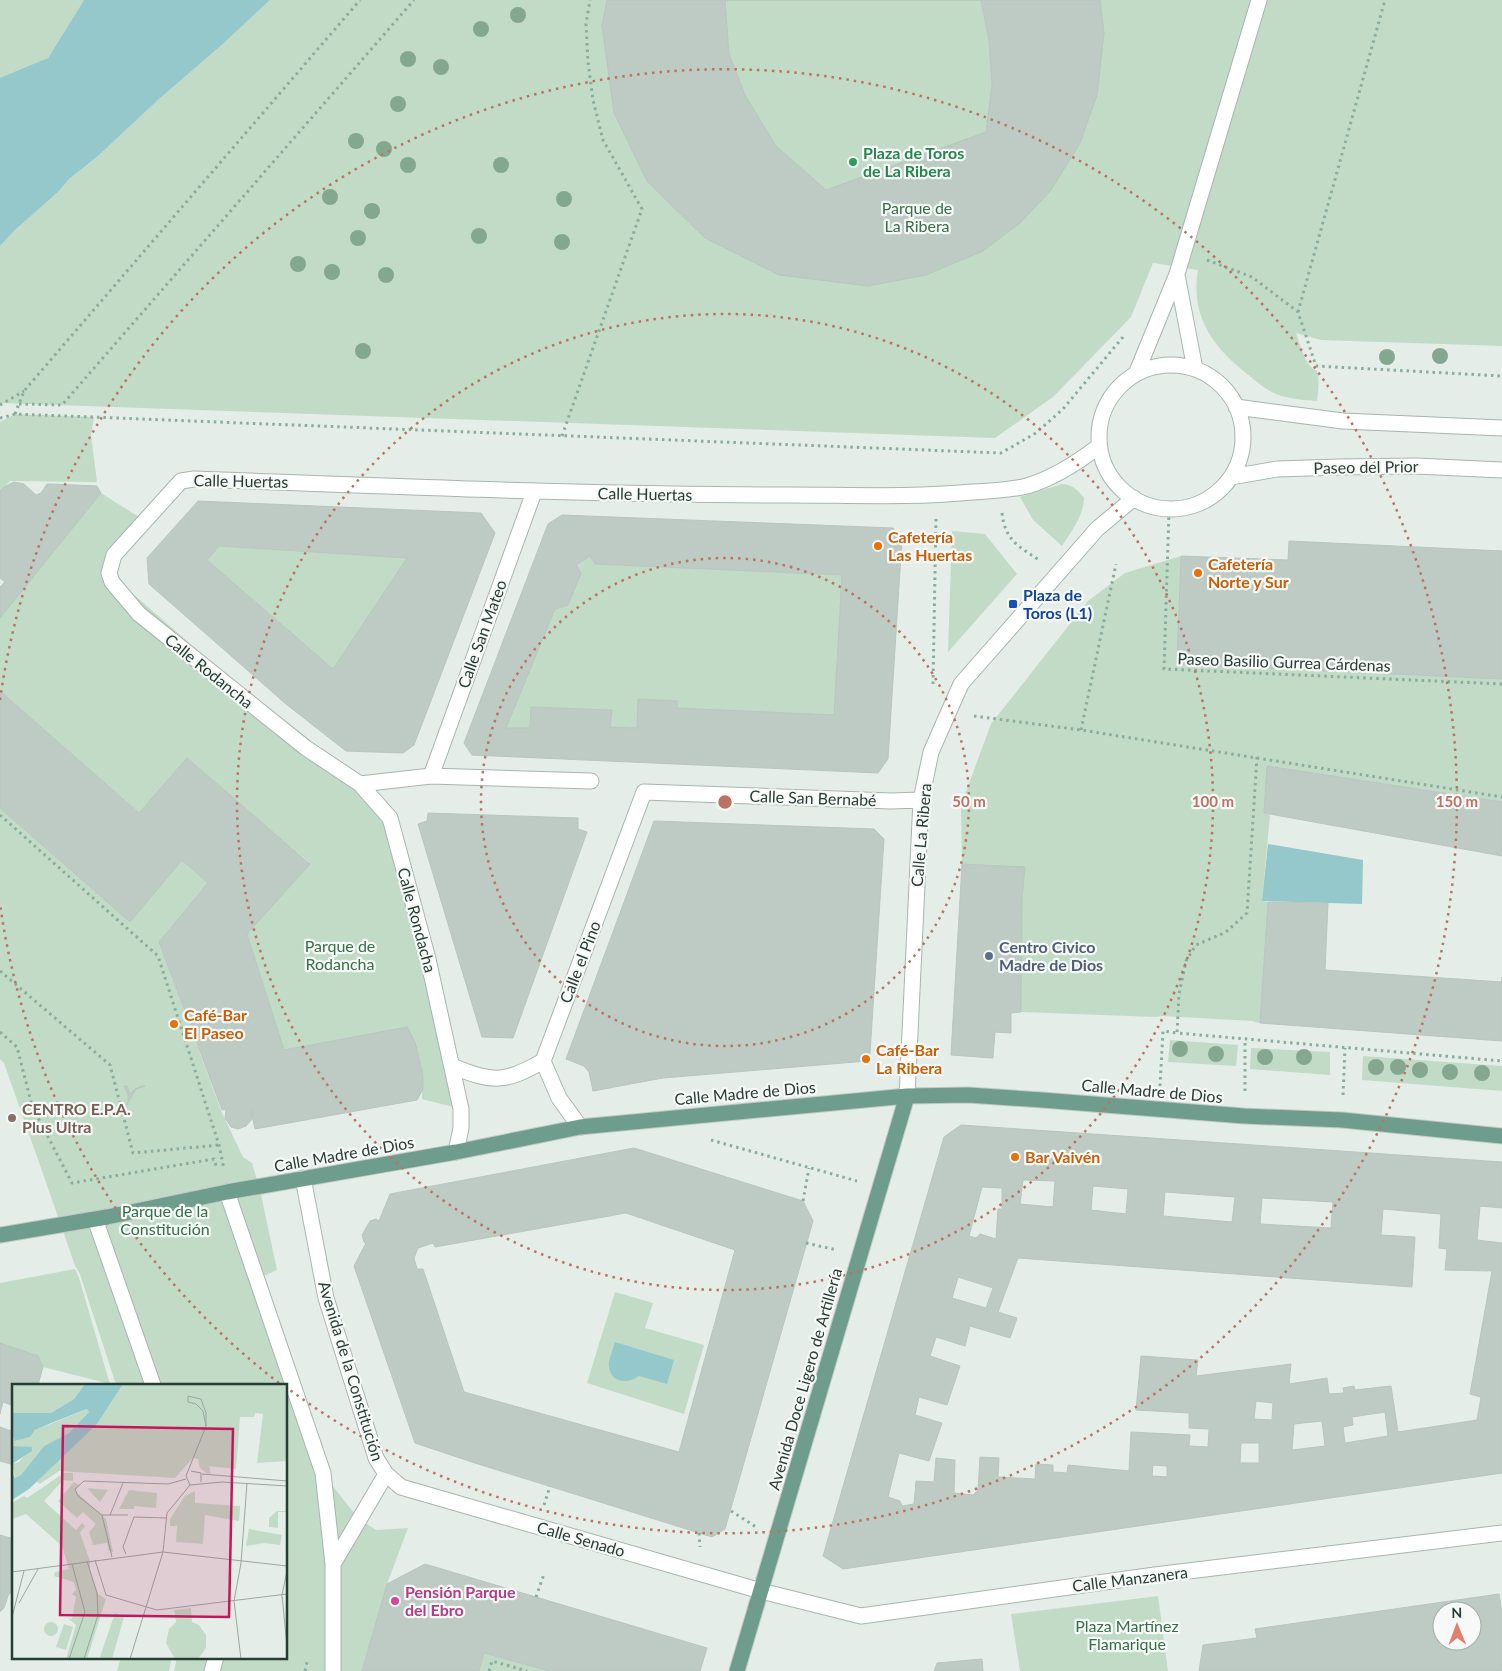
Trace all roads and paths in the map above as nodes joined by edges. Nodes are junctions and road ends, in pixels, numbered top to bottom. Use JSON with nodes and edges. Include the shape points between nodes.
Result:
{"nodes":[{"id":1,"x":360,"y":0,"type":"edge"},
{"id":2,"x":414,"y":0,"type":"edge"},
{"id":3,"x":590,"y":0,"type":"edge"},
{"id":4,"x":1259,"y":0,"type":"edge"},
{"id":5,"x":1385,"y":0,"type":"edge"},
{"id":6,"x":1179,"y":268,"type":"junction"},
{"id":7,"x":1298,"y":312,"type":"junction"},
{"id":8,"x":1127,"y":333,"type":"dead end"},
{"id":9,"x":1195,"y":369,"type":"junction"},
{"id":10,"x":1136,"y":374,"type":"junction"},
{"id":11,"x":1502,"y":376,"type":"edge"},
{"id":12,"x":24,"y":391,"type":"junction"},
{"id":13,"x":0,"y":404,"type":"edge"},
{"id":14,"x":19,"y":404,"type":"dead end"},
{"id":15,"x":1236,"y":407,"type":"junction"},
{"id":16,"x":15,"y":414,"type":"junction"},
{"id":17,"x":0,"y":418,"type":"edge"},
{"id":18,"x":1502,"y":428,"type":"edge"},
{"id":19,"x":562,"y":436,"type":"junction"},
{"id":20,"x":1099,"y":446,"type":"junction"},
{"id":21,"x":1502,"y":470,"type":"edge"},
{"id":22,"x":1231,"y":477,"type":"junction"},
{"id":23,"x":180,"y":482,"type":"joint"},
{"id":24,"x":1000,"y":490,"type":"junction"},
{"id":25,"x":534,"y":492,"type":"junction"},
{"id":26,"x":937,"y":495,"type":"junction"},
{"id":27,"x":1134,"y":498,"type":"junction"},
{"id":28,"x":1169,"y":511,"type":"junction"},
{"id":29,"x":1116,"y":564,"type":"dead end"},
{"id":30,"x":1058,"y":572,"type":"junction"},
{"id":31,"x":1502,"y":684,"type":"edge"},
{"id":32,"x":932,"y":693,"type":"dead end"},
{"id":33,"x":948,"y":713,"type":"junction"},
{"id":34,"x":1081,"y":730,"type":"junction"},
{"id":35,"x":1257,"y":757,"type":"junction"},
{"id":36,"x":430,"y":776,"type":"junction"},
{"id":37,"x":591,"y":781,"type":"dead end"},
{"id":38,"x":360,"y":784,"type":"junction"},
{"id":39,"x":644,"y":792,"type":"joint"},
{"id":40,"x":1502,"y":797,"type":"edge"},
{"id":41,"x":921,"y":800,"type":"junction"},
{"id":42,"x":0,"y":815,"type":"edge"},
{"id":43,"x":0,"y":971,"type":"edge"},
{"id":44,"x":0,"y":1032,"type":"edge"},
{"id":45,"x":1177,"y":1033,"type":"junction"},
{"id":46,"x":1246,"y":1039,"type":"junction"},
{"id":47,"x":1345,"y":1048,"type":"junction"},
{"id":48,"x":543,"y":1061,"type":"junction"},
{"id":49,"x":1502,"y":1062,"type":"edge"},
{"id":50,"x":452,"y":1066,"type":"junction"},
{"id":51,"x":906,"y":1096,"type":"junction"},
{"id":52,"x":1159,"y":1110,"type":"junction"},
{"id":53,"x":1244,"y":1116,"type":"junction"},
{"id":54,"x":1342,"y":1120,"type":"junction"},
{"id":55,"x":580,"y":1127,"type":"junction"},
{"id":56,"x":1502,"y":1136,"type":"edge"},
{"id":57,"x":708,"y":1140,"type":"dead end"},
{"id":58,"x":219,"y":1145,"type":"junction"},
{"id":59,"x":456,"y":1152,"type":"junction"},
{"id":60,"x":810,"y":1168,"type":"junction"},
{"id":61,"x":304,"y":1178,"type":"junction"},
{"id":62,"x":880,"y":1187,"type":"junction"},
{"id":63,"x":225,"y":1193,"type":"junction"},
{"id":64,"x":803,"y":1201,"type":"dead end"},
{"id":65,"x":96,"y":1219,"type":"junction"},
{"id":66,"x":0,"y":1235,"type":"edge"},
{"id":67,"x":806,"y":1243,"type":"dead end"},
{"id":68,"x":860,"y":1255,"type":"junction"},
{"id":69,"x":153,"y":1384,"type":"edge"},
{"id":70,"x":386,"y":1474,"type":"junction"},
{"id":71,"x":401,"y":1487,"type":"joint"},
{"id":72,"x":1502,"y":1533,"type":"edge"},
{"id":73,"x":333,"y":1564,"type":"junction"},
{"id":74,"x":544,"y":1574,"type":"dead end"},
{"id":75,"x":761,"y":1591,"type":"junction"},
{"id":76,"x":536,"y":1597,"type":"dead end"},
{"id":77,"x":216,"y":1658,"type":"edge"},
{"id":78,"x":515,"y":1662,"type":"dead end"},
{"id":79,"x":513,"y":1667,"type":"junction"},
{"id":80,"x":212,"y":1671,"type":"edge"},
{"id":81,"x":333,"y":1671,"type":"edge"},
{"id":82,"x":489,"y":1671,"type":"edge"},
{"id":83,"x":527,"y":1671,"type":"edge"},
{"id":84,"x":737,"y":1671,"type":"edge"}],
"edges":[{"from":1,"to":12,"type":"path"},
{"from":2,"to":14,"type":"path","via":[[62,406]]},
{"from":3,"to":19,"type":"path","via":[[586,24],[593,100],[603,140],[642,209]]},
{"from":4,"to":6,"type":"street"},
{"from":5,"to":7,"type":"path"},
{"from":6,"to":7,"type":"path","via":[[1200,257],[1252,277]]},
{"from":6,"to":9,"type":"street"},
{"from":6,"to":10,"type":"street"},
{"from":7,"to":11,"type":"path","via":[[1316,366]]},
{"from":8,"to":19,"type":"path","via":[[1063,409],[1036,434],[1001,452]]},
{"from":9,"to":10,"type":"street","via":[[1175,365],[1155,367]]},
{"from":9,"to":15,"type":"street","via":[[1212,378]]},
{"from":10,"to":20,"type":"street","via":[[1119,387],[1106,405],[1100,425]]},
{"from":12,"to":13,"type":"path"},
{"from":12,"to":16,"type":"path"},
{"from":15,"to":18,"type":"street","via":[[1344,421]]},
{"from":15,"to":22,"type":"street","via":[[1243,430],[1242,446]]},
{"from":16,"to":17,"type":"path"},
{"from":16,"to":19,"type":"path"},
{"from":20,"to":24,"type":"street","name":"Calle Huertas","via":[[1053,476],[1027,486]]},
{"from":20,"to":27,"type":"street","via":[[1104,465],[1115,482]]},
{"from":21,"to":22,"type":"street","name":"Paseo del Prior","via":[[1416,466],[1277,469]]},
{"from":22,"to":28,"type":"street","via":[[1216,494],[1196,505]]},
{"from":23,"to":25,"type":"street","name":"Calle Huertas","via":[[194,478]]},
{"from":23,"to":38,"type":"street","name":"Calle Rodancha","via":[[114,555],[109,573],[112,582],[139,614],[306,748]]},
{"from":24,"to":26,"type":"street","name":"Calle Huertas"},
{"from":24,"to":30,"type":"path","via":[[1003,528],[1017,546]]},
{"from":25,"to":26,"type":"street","name":"Calle Huertas"},
{"from":25,"to":36,"type":"street","name":"Calle San Mateo"},
{"from":26,"to":32,"type":"path"},
{"from":27,"to":28,"type":"street"},
{"from":27,"to":30,"type":"street","name":"Calle La Ribera","via":[[1097,530]]},
{"from":28,"to":31,"type":"path","name":"Paseo Basilio Gurrea Cárdenas","via":[[1164,669]]},
{"from":29,"to":34,"type":"path"},
{"from":30,"to":33,"type":"street","name":"Calle La Ribera","via":[[961,684]]},
{"from":33,"to":34,"type":"path"},
{"from":33,"to":41,"type":"street","name":"Calle La Ribera","via":[[931,752]]},
{"from":34,"to":35,"type":"path"},
{"from":35,"to":40,"type":"path"},
{"from":35,"to":45,"type":"path","via":[[1247,913],[1226,932],[1196,945],[1186,960],[1179,994]]},
{"from":36,"to":37,"type":"street"},
{"from":36,"to":38,"type":"street"},
{"from":38,"to":50,"type":"street","name":"Calle Rondacha","via":[[390,818],[428,959]]},
{"from":39,"to":41,"type":"street","name":"Calle San Bernabé"},
{"from":39,"to":48,"type":"street","name":"Calle el Pino"},
{"from":41,"to":51,"type":"street","name":"Calle La Ribera"},
{"from":42,"to":58,"type":"path","via":[[158,956]]},
{"from":43,"to":58,"type":"path","via":[[110,1065],[133,1154]]},
{"from":44,"to":63,"type":"path","via":[[17,1046],[32,1106],[72,1183],[214,1159]]},
{"from":45,"to":46,"type":"path"},
{"from":45,"to":52,"type":"path","via":[[1163,1031]]},
{"from":46,"to":47,"type":"path"},
{"from":46,"to":53,"type":"path"},
{"from":47,"to":49,"type":"path"},
{"from":47,"to":54,"type":"path"},
{"from":48,"to":50,"type":"street","via":[[505,1079],[477,1076]]},
{"from":48,"to":55,"type":"street","via":[[559,1098]]},
{"from":50,"to":59,"type":"street","name":"Calle Rondacha","via":[[461,1109]]},
{"from":51,"to":52,"type":"main road","name":"Calle Madre de Dios","via":[[968,1095]]},
{"from":51,"to":55,"type":"main road","name":"Calle Madre de Dios"},
{"from":51,"to":62,"type":"main road","name":"Avenida Doce Ligero de Artillería"},
{"from":52,"to":53,"type":"main road","name":"Calle Madre de Dios"},
{"from":53,"to":54,"type":"main road","name":"Calle Madre de Dios"},
{"from":54,"to":56,"type":"main road","name":"Calle Madre de Dios"},
{"from":55,"to":59,"type":"main road","name":"Calle Madre de Dios"},
{"from":57,"to":60,"type":"path"},
{"from":58,"to":63,"type":"path"},
{"from":59,"to":61,"type":"main road","name":"Calle Madre de Dios"},
{"from":60,"to":62,"type":"path"},
{"from":60,"to":64,"type":"path"},
{"from":61,"to":63,"type":"main road","name":"Calle Madre de Dios"},
{"from":61,"to":70,"type":"street","name":"Avenida de la Constitución","via":[[326,1298],[376,1458]]},
{"from":62,"to":68,"type":"main road","name":"Avenida Doce Ligero de Artillería"},
{"from":63,"to":65,"type":"main road","name":"Calle Madre de Dios"},
{"from":63,"to":73,"type":"street","via":[[323,1473]]},
{"from":65,"to":66,"type":"main road","name":"Calle Madre de Dios"},
{"from":65,"to":69,"type":"street"},
{"from":67,"to":68,"type":"path"},
{"from":68,"to":75,"type":"main road","name":"Avenida Doce Ligero de Artillería"},
{"from":70,"to":71,"type":"street","name":"Avenida de la Constitución"},
{"from":70,"to":73,"type":"street","name":"Avenida de la Constitución"},
{"from":71,"to":75,"type":"street","name":"Calle Senado"},
{"from":72,"to":75,"type":"street","name":"Calle Manzanera","via":[[861,1616]]},
{"from":73,"to":81,"type":"street"},
{"from":74,"to":76,"type":"path"},
{"from":75,"to":84,"type":"main road","name":"Avenida Doce Ligero de Artillería"},
{"from":77,"to":80,"type":"street"},
{"from":78,"to":79,"type":"path"},
{"from":79,"to":82,"type":"path","via":[[492,1661]]},
{"from":79,"to":83,"type":"path"}]}
